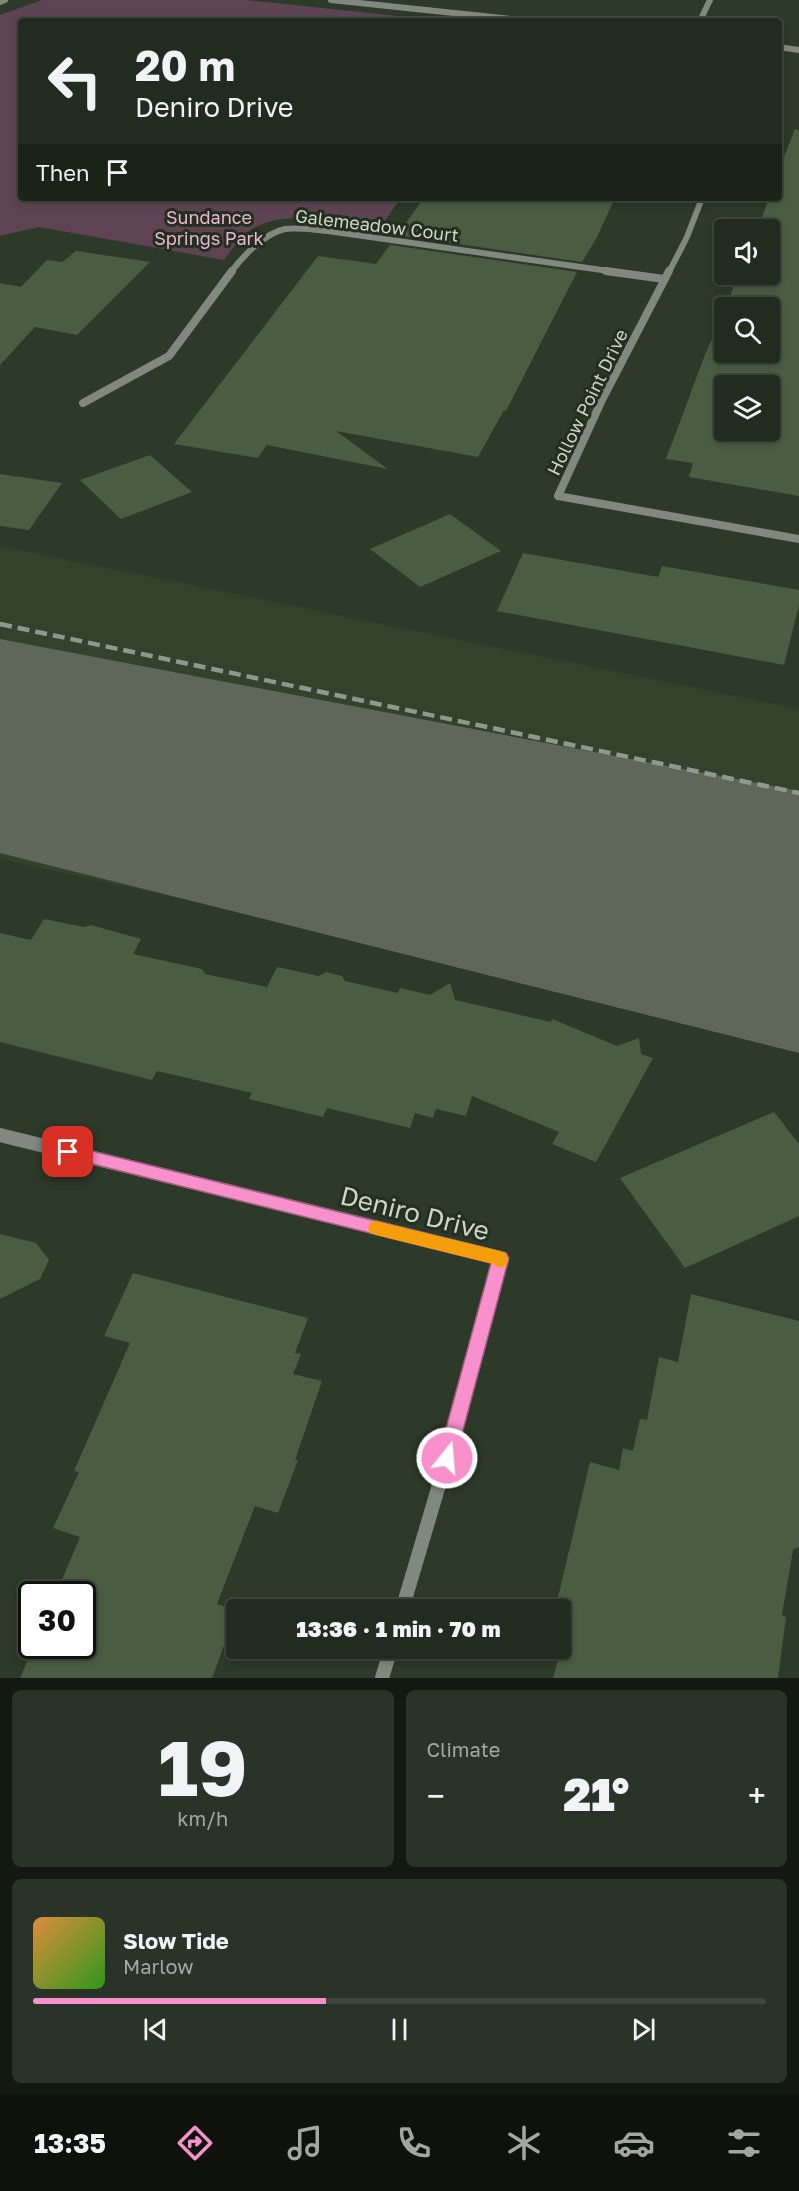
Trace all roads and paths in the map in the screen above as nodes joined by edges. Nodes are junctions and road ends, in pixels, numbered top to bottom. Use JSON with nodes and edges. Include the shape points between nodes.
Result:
{"nodes":[{"id":1,"x":5,"y":0,"type":"edge"},
{"id":2,"x":331,"y":0,"type":"edge"},
{"id":3,"x":710,"y":0,"type":"edge"},
{"id":4,"x":0,"y":2,"type":"edge"},
{"id":5,"x":369,"y":2,"type":"edge"},
{"id":6,"x":505,"y":18,"type":"edge"},
{"id":7,"x":701,"y":18,"type":"edge"},
{"id":8,"x":782,"y":48,"type":"edge"},
{"id":9,"x":799,"y":50,"type":"edge"},
{"id":10,"x":701,"y":201,"type":"edge"},
{"id":11,"x":664,"y":279,"type":"junction"},
{"id":12,"x":83,"y":403,"type":"dead end"},
{"id":13,"x":799,"y":539,"type":"edge"},
{"id":14,"x":0,"y":1135,"type":"edge"},
{"id":15,"x":405,"y":1599,"type":"edge"},
{"id":16,"x":387,"y":1659,"type":"edge"},
{"id":17,"x":382,"y":1678,"type":"edge"}],
"edges":[{"from":1,"to":4,"type":"street"},
{"from":2,"to":5,"type":"street"},
{"from":3,"to":7,"type":"street"},
{"from":5,"to":6,"type":"street"},
{"from":8,"to":9,"type":"street"},
{"from":10,"to":11,"type":"street","name":"Hollow Point Drive"},
{"from":11,"to":12,"type":"street","name":"Galemeadow Court","via":[[328,231],[286,229],[271,234],[239,261],[170,356]]},
{"from":11,"to":13,"type":"street","name":"Hollow Point Drive","via":[[558,496]]},
{"from":14,"to":15,"type":"street","name":"Deniro Drive","via":[[500,1258],[460,1414]]},
{"from":16,"to":17,"type":"street"}]}
